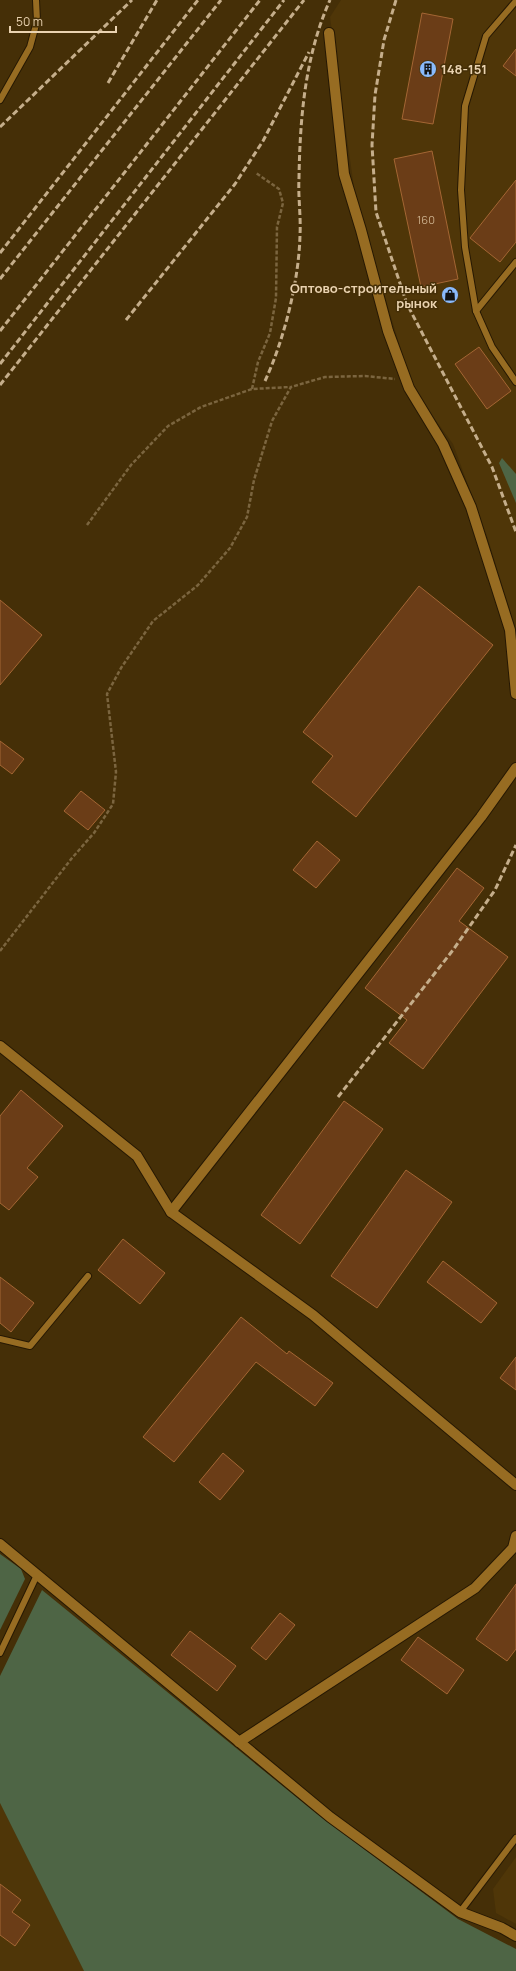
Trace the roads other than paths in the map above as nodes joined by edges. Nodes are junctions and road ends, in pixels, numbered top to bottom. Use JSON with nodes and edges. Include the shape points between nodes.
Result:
{"nodes":[{"id":1,"x":36,"y":0,"type":"edge"},
{"id":2,"x":516,"y":1,"type":"edge"},
{"id":3,"x":329,"y":33,"type":"dead end"},
{"id":4,"x":0,"y":100,"type":"edge"},
{"id":5,"x":516,"y":262,"type":"edge"},
{"id":6,"x":476,"y":311,"type":"junction"},
{"id":7,"x":516,"y":382,"type":"edge"},
{"id":8,"x":516,"y":694,"type":"edge"},
{"id":9,"x":516,"y":768,"type":"edge"},
{"id":10,"x":0,"y":1046,"type":"edge"},
{"id":11,"x":171,"y":1212,"type":"junction"},
{"id":12,"x":88,"y":1276,"type":"dead end"},
{"id":13,"x":0,"y":1339,"type":"edge"},
{"id":14,"x":516,"y":1485,"type":"edge"},
{"id":15,"x":516,"y":1536,"type":"edge"},
{"id":16,"x":0,"y":1544,"type":"edge"},
{"id":17,"x":37,"y":1575,"type":"junction"},
{"id":18,"x":0,"y":1653,"type":"edge"},
{"id":19,"x":239,"y":1742,"type":"junction"},
{"id":20,"x":516,"y":1838,"type":"edge"},
{"id":21,"x":460,"y":1912,"type":"junction"},
{"id":22,"x":516,"y":1936,"type":"edge"}],
"edges":[{"from":1,"to":4,"type":"lane","via":[[37,21],[30,47]]},
{"from":2,"to":6,"type":"lane","via":[[486,36],[465,106],[461,190],[464,247]]},
{"from":3,"to":8,"type":"street","via":[[344,174],[388,331],[409,388],[443,444],[471,507],[510,630]]},
{"from":5,"to":6,"type":"lane"},
{"from":6,"to":7,"type":"lane","via":[[492,347]]},
{"from":9,"to":11,"type":"street","via":[[482,817]]},
{"from":10,"to":11,"type":"street","via":[[137,1156]]},
{"from":11,"to":14,"type":"street","via":[[312,1315]]},
{"from":12,"to":13,"type":"lane","via":[[30,1346]]},
{"from":15,"to":19,"type":"street","via":[[513,1548],[475,1588]]},
{"from":16,"to":17,"type":"street"},
{"from":17,"to":18,"type":"lane"},
{"from":17,"to":19,"type":"street"},
{"from":19,"to":21,"type":"street","via":[[330,1817]]},
{"from":20,"to":21,"type":"lane"},
{"from":21,"to":22,"type":"street"}]}
